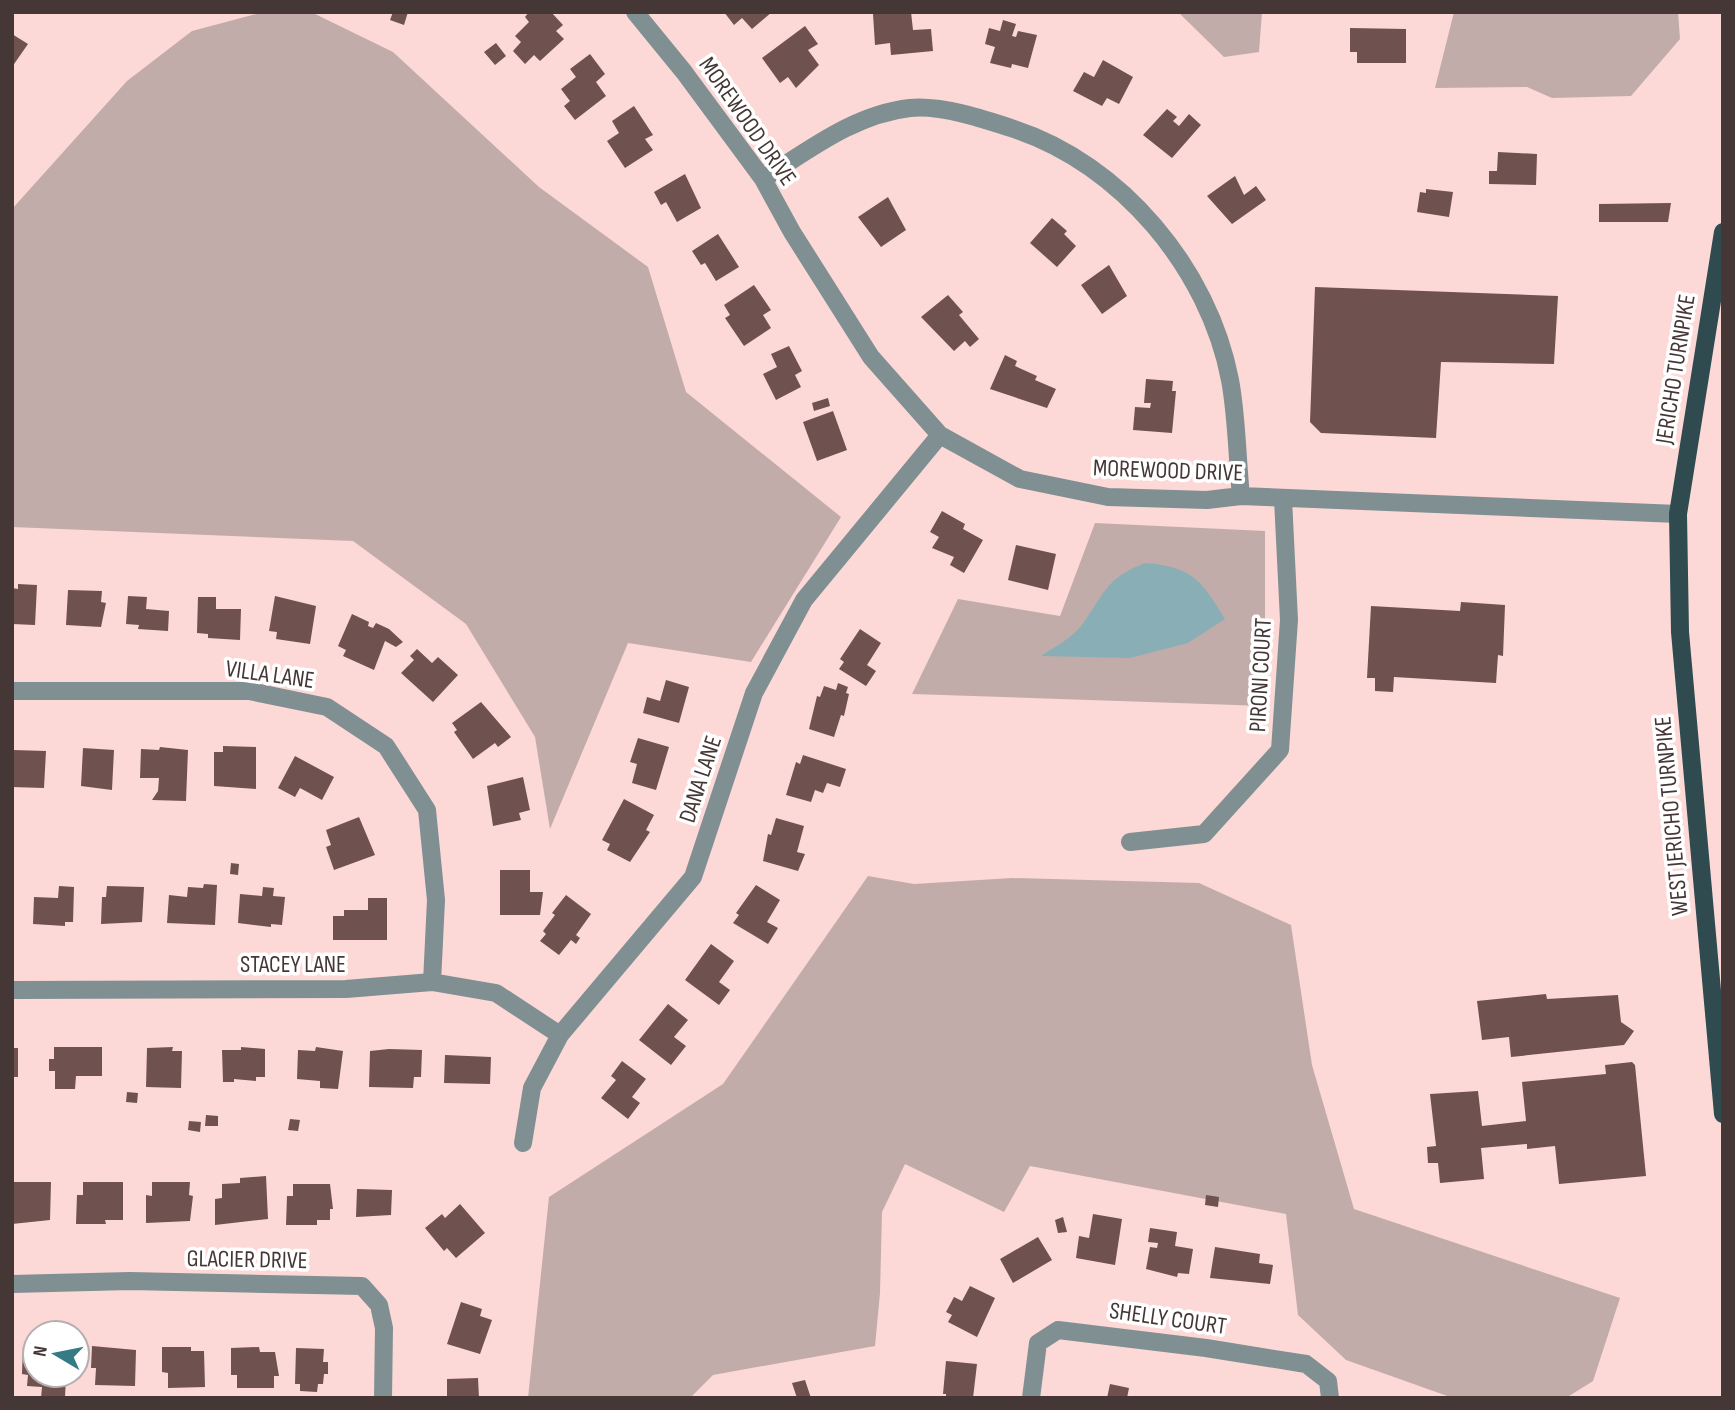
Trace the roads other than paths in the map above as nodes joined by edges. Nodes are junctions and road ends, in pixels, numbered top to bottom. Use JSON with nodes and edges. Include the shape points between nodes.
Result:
{"nodes":[{"id":1,"x":635,"y":12,"type":"edge"},
{"id":2,"x":763,"y":179,"type":"junction"},
{"id":3,"x":1723,"y":232,"type":"edge"},
{"id":4,"x":1716,"y":314,"type":"edge"},
{"id":5,"x":940,"y":435,"type":"junction"},
{"id":6,"x":1241,"y":496,"type":"junction"},
{"id":7,"x":1283,"y":499,"type":"junction"},
{"id":8,"x":1678,"y":514,"type":"junction"},
{"id":9,"x":12,"y":691,"type":"edge"},
{"id":10,"x":1130,"y":842,"type":"dead end"},
{"id":11,"x":432,"y":982,"type":"junction"},
{"id":12,"x":12,"y":990,"type":"edge"},
{"id":13,"x":560,"y":1035,"type":"junction"},
{"id":14,"x":1723,"y":1114,"type":"edge"},
{"id":15,"x":523,"y":1143,"type":"dead end"},
{"id":16,"x":12,"y":1284,"type":"edge"},
{"id":17,"x":383,"y":1398,"type":"edge"},
{"id":18,"x":1031,"y":1398,"type":"edge"},
{"id":19,"x":1330,"y":1398,"type":"edge"}],
"edges":[{"from":1,"to":2,"type":"street","name":"MOREWOOD DRIVE"},
{"from":2,"to":5,"type":"street","name":"MOREWOOD DRIVE","via":[[871,357]]},
{"from":2,"to":6,"type":"street","via":[[846,126],[911,108],[971,115],[1037,136],[1099,173],[1171,243],[1214,328],[1230,379]]},
{"from":3,"to":4,"type":"main road","name":"JERICHO TURNPIKE"},
{"from":4,"to":8,"type":"main road","name":"JERICHO TURNPIKE"},
{"from":5,"to":6,"type":"street","name":"MOREWOOD DRIVE","via":[[1020,479],[1083,492],[1207,500]]},
{"from":5,"to":13,"type":"street","name":"DANA LANE","via":[[804,600],[754,693],[693,877]]},
{"from":6,"to":7,"type":"street","name":"MOREWOOD DRIVE"},
{"from":7,"to":8,"type":"street","name":"MOREWOOD DRIVE"},
{"from":7,"to":10,"type":"street","name":"PIRONI COURT","via":[[1289,620],[1280,750],[1204,834]]},
{"from":8,"to":14,"type":"main road","name":"WEST JERICHO TURNPIKE","via":[[1680,632]]},
{"from":9,"to":11,"type":"street","name":"VILLA LANE","via":[[249,691],[327,707],[386,746],[427,810],[436,900]]},
{"from":11,"to":12,"type":"street","name":"STACEY LANE","via":[[346,989]]},
{"from":11,"to":13,"type":"street","name":"STACEY LANE","via":[[496,993]]},
{"from":13,"to":15,"type":"street","name":"DANA LANE","via":[[533,1088]]},
{"from":16,"to":17,"type":"street","name":"GLACIER DRIVE","via":[[130,1281],[362,1286],[379,1305],[384,1328]]},
{"from":18,"to":19,"type":"street","name":"SHELLY COURT","via":[[1038,1343],[1058,1330],[1306,1364],[1328,1381]]}]}
